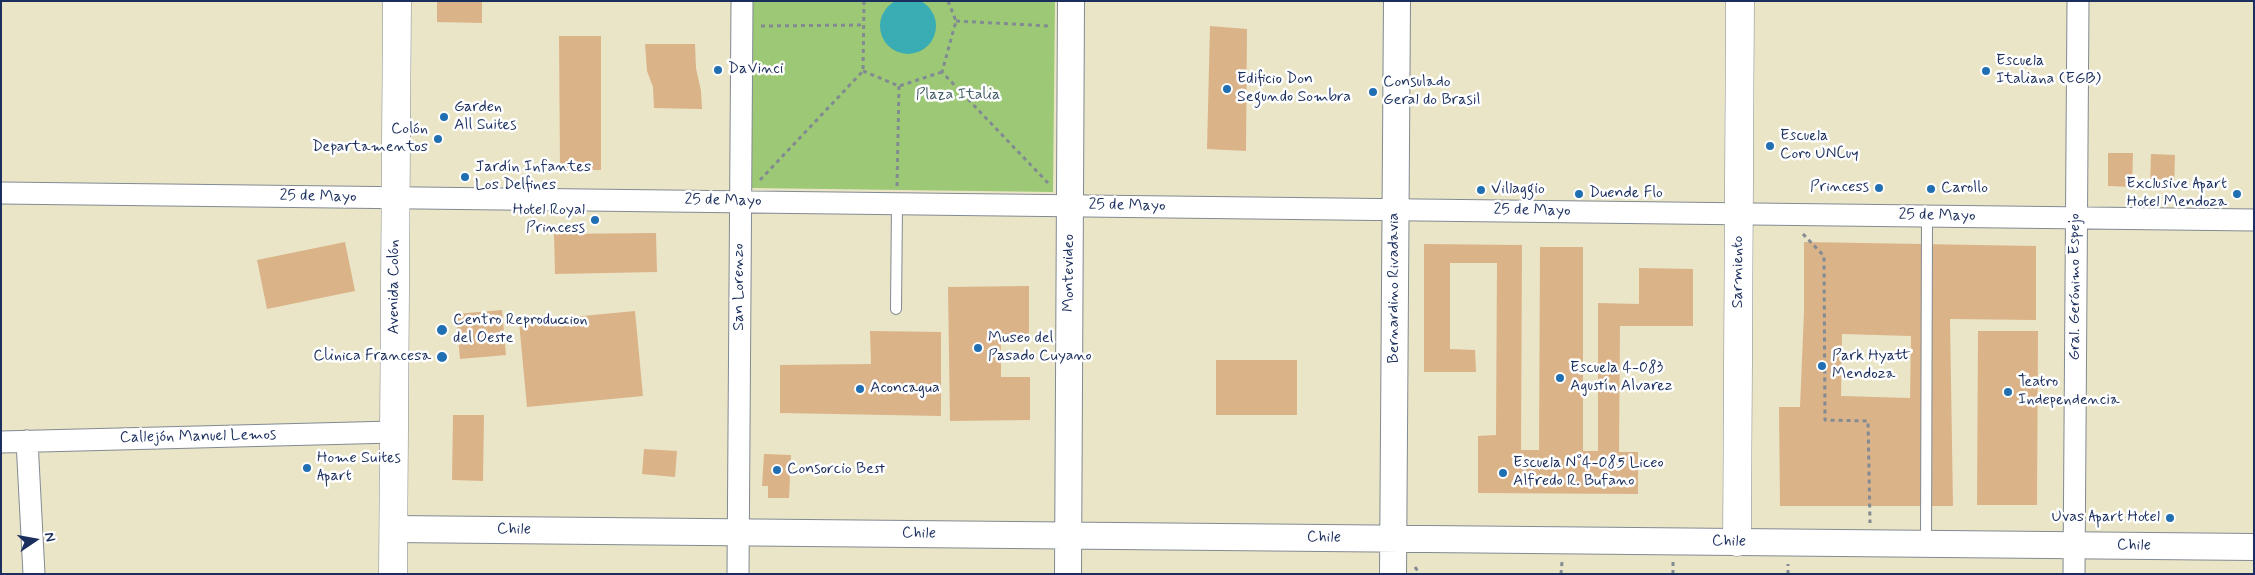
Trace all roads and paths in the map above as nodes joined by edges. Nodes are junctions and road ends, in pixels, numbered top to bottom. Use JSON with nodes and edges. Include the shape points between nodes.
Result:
{"nodes":[{"id":1,"x":397,"y":1,"type":"edge"},
{"id":2,"x":742,"y":1,"type":"edge"},
{"id":3,"x":864,"y":1,"type":"edge"},
{"id":4,"x":948,"y":1,"type":"edge"},
{"id":5,"x":1071,"y":1,"type":"edge"},
{"id":6,"x":1396,"y":1,"type":"edge"},
{"id":7,"x":1740,"y":1,"type":"edge"},
{"id":8,"x":2078,"y":1,"type":"edge"},
{"id":9,"x":956,"y":21,"type":"junction"},
{"id":10,"x":863,"y":25,"type":"junction"},
{"id":11,"x":742,"y":26,"type":"junction"},
{"id":12,"x":1071,"y":28,"type":"junction"},
{"id":13,"x":863,"y":71,"type":"junction"},
{"id":14,"x":942,"y":72,"type":"junction"},
{"id":15,"x":899,"y":86,"type":"junction"},
{"id":16,"x":1,"y":193,"type":"edge"},
{"id":17,"x":396,"y":198,"type":"junction"},
{"id":18,"x":740,"y":202,"type":"junction"},
{"id":19,"x":897,"y":204,"type":"junction"},
{"id":20,"x":1070,"y":206,"type":"junction"},
{"id":21,"x":1395,"y":209,"type":"junction"},
{"id":22,"x":1739,"y":214,"type":"junction"},
{"id":23,"x":1783,"y":214,"type":"junction"},
{"id":24,"x":1927,"y":216,"type":"junction"},
{"id":25,"x":2077,"y":218,"type":"junction"},
{"id":26,"x":2254,"y":220,"type":"edge"},
{"id":27,"x":896,"y":309,"type":"dead end"},
{"id":28,"x":394,"y":432,"type":"junction"},
{"id":29,"x":27,"y":441,"type":"junction"},
{"id":30,"x":1,"y":442,"type":"edge"},
{"id":31,"x":394,"y":529,"type":"junction"},
{"id":32,"x":739,"y":532,"type":"junction"},
{"id":33,"x":1068,"y":536,"type":"junction"},
{"id":34,"x":1393,"y":539,"type":"junction"},
{"id":35,"x":1737,"y":542,"type":"junction"},
{"id":36,"x":1869,"y":543,"type":"junction"},
{"id":37,"x":1926,"y":544,"type":"junction"},
{"id":38,"x":2074,"y":545,"type":"junction"},
{"id":39,"x":2254,"y":547,"type":"edge"},
{"id":40,"x":34,"y":574,"type":"edge"},
{"id":41,"x":393,"y":574,"type":"edge"},
{"id":42,"x":738,"y":574,"type":"edge"},
{"id":43,"x":1068,"y":574,"type":"edge"},
{"id":44,"x":1393,"y":574,"type":"edge"},
{"id":45,"x":2074,"y":574,"type":"edge"}],
"edges":[{"from":1,"to":17,"type":"main road","name":"Avenida Colón"},
{"from":2,"to":11,"type":"street","name":"San Lorenzo"},
{"from":3,"to":10,"type":"path"},
{"from":4,"to":9,"type":"path"},
{"from":5,"to":12,"type":"street","name":"Montevideo"},
{"from":6,"to":21,"type":"street","name":"Bernardino Rivadavia"},
{"from":7,"to":22,"type":"main road","name":"Sarmiento"},
{"from":8,"to":25,"type":"street","name":"Gral. Gerónimo Espejo"},
{"from":9,"to":12,"type":"path"},
{"from":9,"to":14,"type":"path"},
{"from":10,"to":11,"type":"path"},
{"from":10,"to":13,"type":"path"},
{"from":11,"to":18,"type":"street","name":"San Lorenzo"},
{"from":12,"to":20,"type":"street","name":"Montevideo"},
{"from":13,"to":15,"type":"path"},
{"from":13,"to":18,"type":"path"},
{"from":14,"to":15,"type":"path"},
{"from":14,"to":20,"type":"path"},
{"from":15,"to":19,"type":"path"},
{"from":16,"to":17,"type":"street","name":"25 de Mayo"},
{"from":17,"to":18,"type":"street","name":"25 de Mayo"},
{"from":17,"to":28,"type":"main road","name":"Avenida Colón"},
{"from":18,"to":19,"type":"street","name":"25 de Mayo"},
{"from":18,"to":32,"type":"street","name":"San Lorenzo"},
{"from":19,"to":20,"type":"street","name":"25 de Mayo"},
{"from":19,"to":27,"type":"lane"},
{"from":20,"to":21,"type":"street","name":"25 de Mayo"},
{"from":20,"to":33,"type":"street","name":"Montevideo"},
{"from":21,"to":22,"type":"street","name":"25 de Mayo"},
{"from":21,"to":34,"type":"street","name":"Bernardino Rivadavia"},
{"from":22,"to":23,"type":"street","name":"25 de Mayo"},
{"from":22,"to":35,"type":"main road","name":"Sarmiento"},
{"from":23,"to":24,"type":"street","name":"25 de Mayo"},
{"from":23,"to":36,"type":"path","via":[[1824,256],[1825,420],[1868,422]]},
{"from":24,"to":25,"type":"street","name":"25 de Mayo"},
{"from":24,"to":37,"type":"lane"},
{"from":25,"to":26,"type":"street","name":"25 de Mayo"},
{"from":25,"to":38,"type":"street","name":"Gral. Gerónimo Espejo"},
{"from":28,"to":29,"type":"street","name":"Callejón Manuel Lemos"},
{"from":28,"to":31,"type":"main road","name":"Avenida Colón"},
{"from":29,"to":30,"type":"street","name":"Callejón Manuel Lemos"},
{"from":29,"to":40,"type":"street"},
{"from":31,"to":32,"type":"street","name":"Chile"},
{"from":31,"to":41,"type":"main road","name":"Avenida Colón"},
{"from":32,"to":33,"type":"street","name":"Chile"},
{"from":32,"to":42,"type":"street","name":"San Lorenzo"},
{"from":33,"to":34,"type":"street","name":"Chile"},
{"from":33,"to":43,"type":"street","name":"Montevideo"},
{"from":34,"to":35,"type":"street","name":"Chile"},
{"from":34,"to":44,"type":"street","name":"Bernardino Rivadavia"},
{"from":35,"to":36,"type":"street","name":"Chile"},
{"from":36,"to":37,"type":"street","name":"Chile"},
{"from":37,"to":38,"type":"street","name":"Chile"},
{"from":38,"to":39,"type":"street","name":"Chile"},
{"from":38,"to":45,"type":"street","name":"Gral. Gerónimo Espejo"}]}
